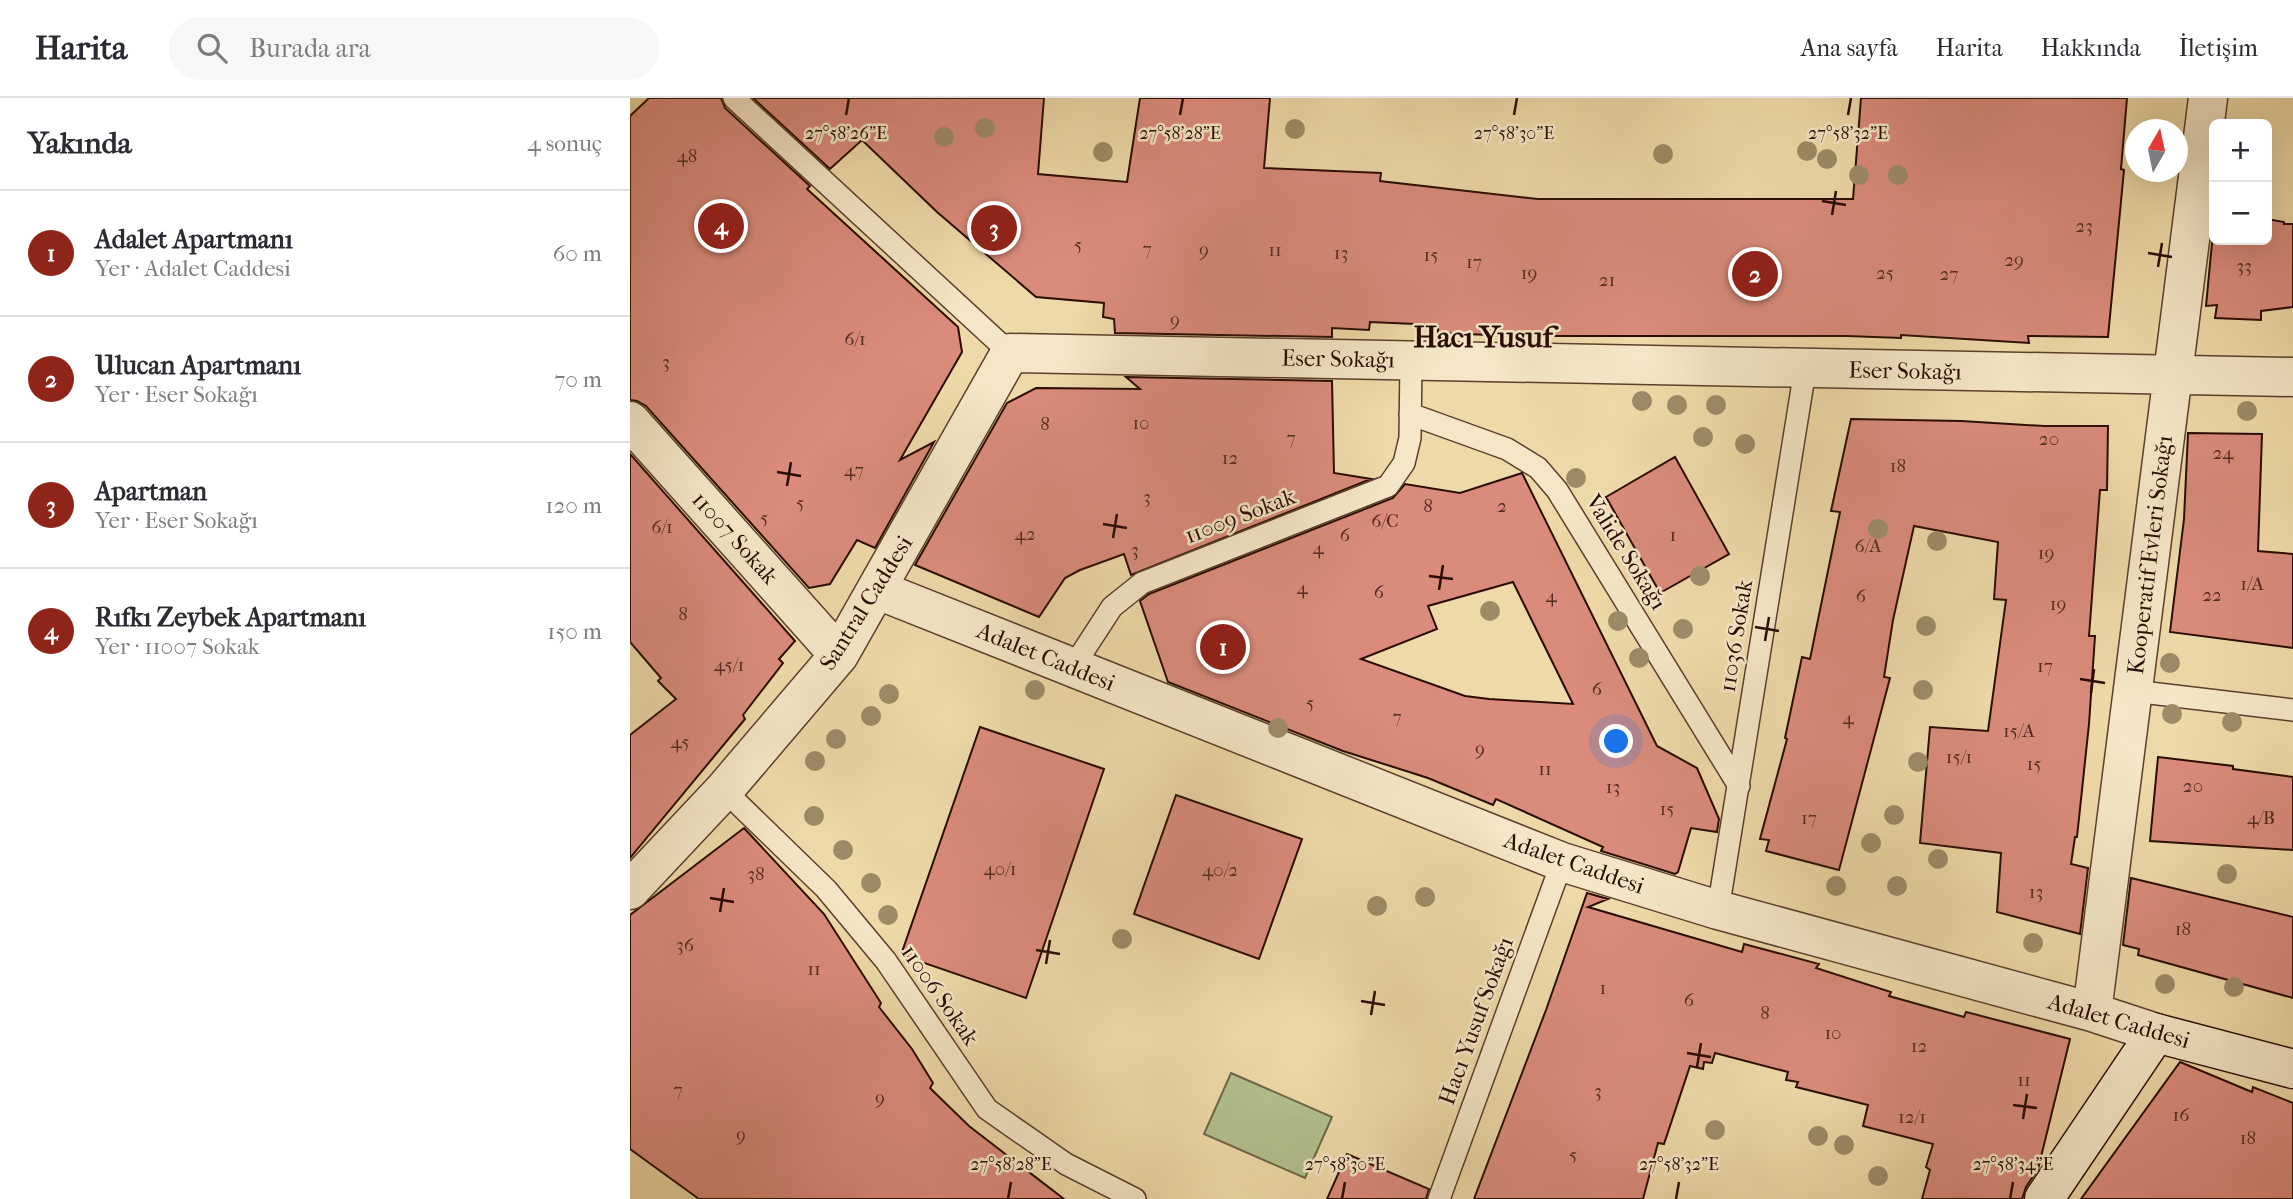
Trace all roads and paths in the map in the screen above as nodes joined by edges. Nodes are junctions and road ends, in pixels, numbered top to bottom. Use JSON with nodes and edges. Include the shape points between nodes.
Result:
{"nodes":[{"id":1,"x":734,"y":98,"type":"edge"},
{"id":2,"x":2208,"y":98,"type":"edge"},
{"id":3,"x":1010,"y":353,"type":"junction"},
{"id":4,"x":1411,"y":361,"type":"junction"},
{"id":5,"x":1805,"y":370,"type":"junction"},
{"id":6,"x":2173,"y":375,"type":"junction"},
{"id":7,"x":2293,"y":377,"type":"edge"},
{"id":8,"x":1410,"y":414,"type":"junction"},
{"id":9,"x":630,"y":421,"type":"edge"},
{"id":10,"x":878,"y":590,"type":"junction"},
{"id":11,"x":839,"y":655,"type":"junction"},
{"id":12,"x":1073,"y":667,"type":"junction"},
{"id":13,"x":2133,"y":691,"type":"junction"},
{"id":14,"x":2293,"y":710,"type":"edge"},
{"id":15,"x":1739,"y":786,"type":"junction"},
{"id":16,"x":724,"y":790,"type":"junction"},
{"id":17,"x":1562,"y":862,"type":"junction"},
{"id":18,"x":630,"y":890,"type":"edge"},
{"id":19,"x":1718,"y":910,"type":"junction"},
{"id":20,"x":2092,"y":1012,"type":"junction"},
{"id":21,"x":2156,"y":1033,"type":"junction"},
{"id":22,"x":2293,"y":1069,"type":"edge"},
{"id":23,"x":1135,"y":1199,"type":"edge"},
{"id":24,"x":1439,"y":1199,"type":"edge"},
{"id":25,"x":2044,"y":1199,"type":"edge"}],
"edges":[{"from":1,"to":3,"type":"lane"},
{"from":2,"to":6,"type":"street","name":"Kooperatif Evleri Sokağı"},
{"from":3,"to":4,"type":"street","name":"Eser Sokağı"},
{"from":3,"to":10,"type":"street","name":"Santral Caddesi"},
{"from":4,"to":5,"type":"street","name":"Eser Sokağı"},
{"from":4,"to":8,"type":"lane","name":"11009 Sokak"},
{"from":5,"to":6,"type":"street","name":"Eser Sokağı"},
{"from":5,"to":15,"type":"lane","name":"11036 Sokak"},
{"from":6,"to":7,"type":"street","name":"Eser Sokağı"},
{"from":6,"to":13,"type":"street","name":"Kooperatif Evleri Sokağı"},
{"from":8,"to":12,"type":"lane","name":"11009 Sokak","via":[[1404,463],[1388,486],[1142,583],[1111,607]]},
{"from":8,"to":15,"type":"lane","name":"Valide Sokağı","via":[[1507,449],[1538,468],[1558,490]]},
{"from":9,"to":11,"type":"street","name":"11007 Sokak"},
{"from":10,"to":11,"type":"street","name":"Santral Caddesi"},
{"from":10,"to":12,"type":"street","name":"Adalet Caddesi"},
{"from":11,"to":16,"type":"street","name":"Santral Caddesi"},
{"from":12,"to":17,"type":"street","name":"Adalet Caddesi"},
{"from":13,"to":14,"type":"lane"},
{"from":13,"to":20,"type":"street","name":"Kooperatif Evleri Sokağı"},
{"from":15,"to":19,"type":"lane","name":"11036 Sokak"},
{"from":16,"to":18,"type":"street","name":"Santral Caddesi"},
{"from":16,"to":23,"type":"lane","name":"11006 Sokak","via":[[826,889],[887,961],[987,1109],[1066,1164]]},
{"from":17,"to":19,"type":"street","name":"Adalet Caddesi"},
{"from":17,"to":24,"type":"lane","name":"Hacı Yusuf Sokağı"},
{"from":19,"to":20,"type":"street","name":"Adalet Caddesi"},
{"from":20,"to":21,"type":"street","name":"Adalet Caddesi"},
{"from":21,"to":22,"type":"street","name":"Adalet Caddesi"},
{"from":21,"to":25,"type":"street"}]}
